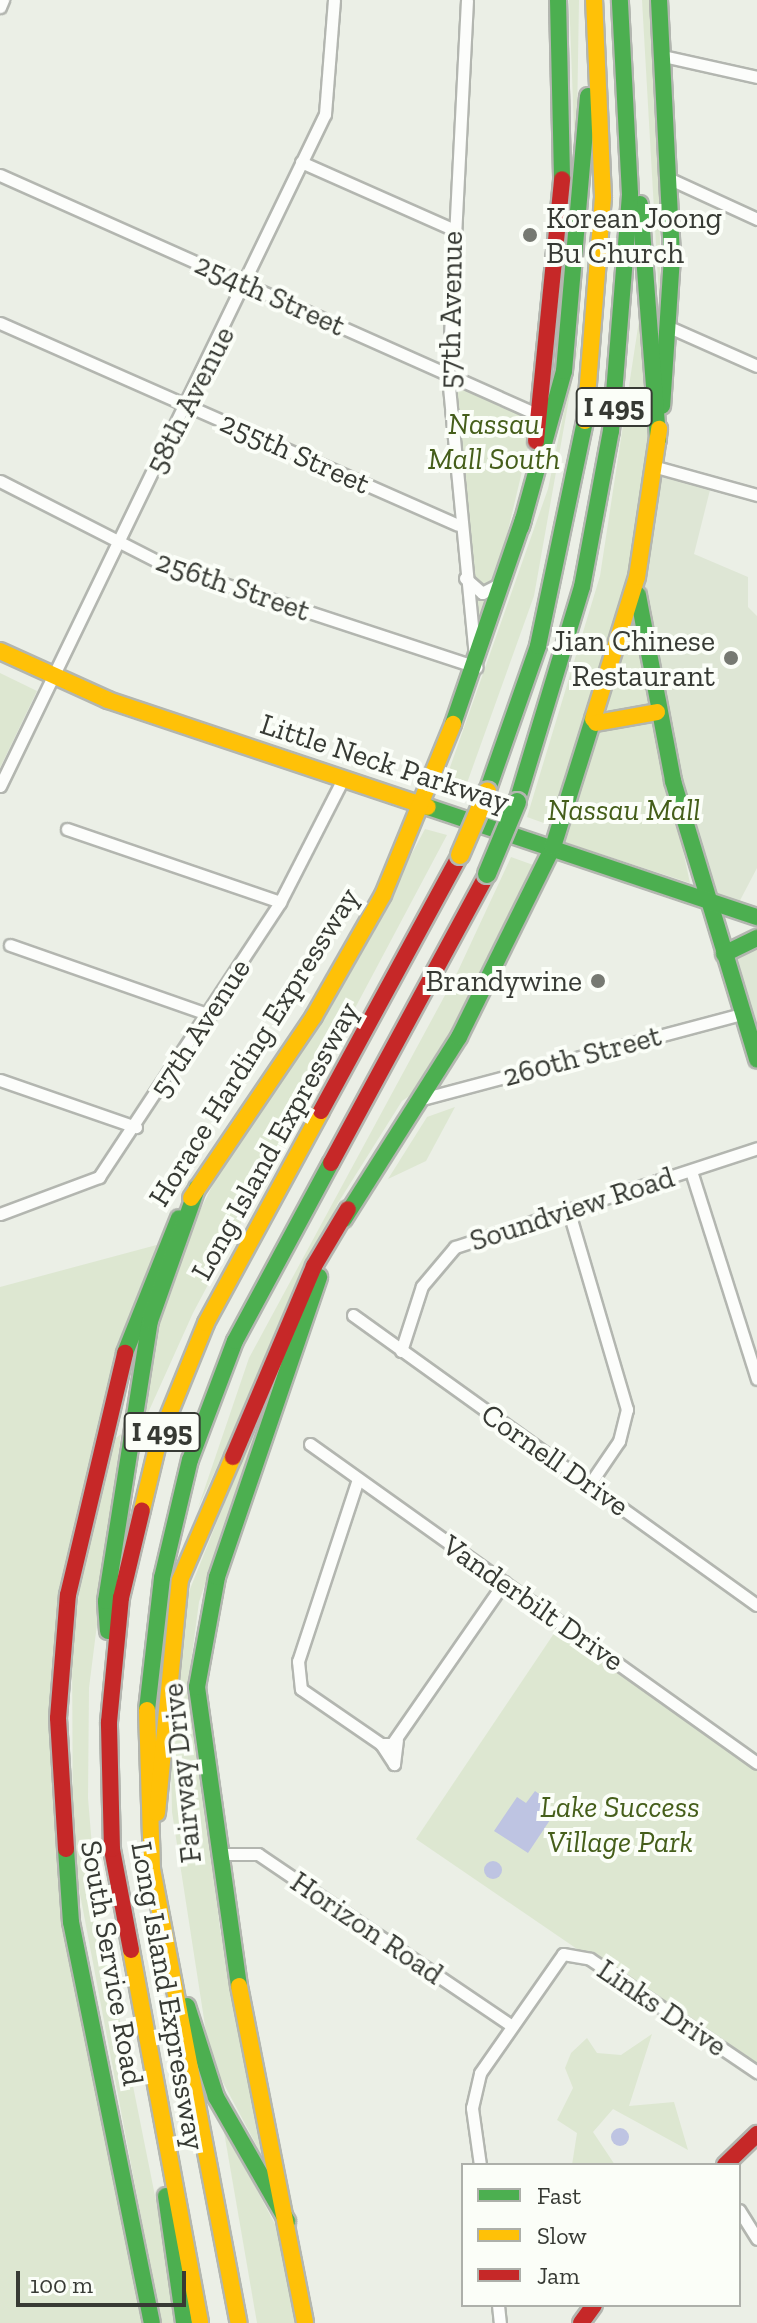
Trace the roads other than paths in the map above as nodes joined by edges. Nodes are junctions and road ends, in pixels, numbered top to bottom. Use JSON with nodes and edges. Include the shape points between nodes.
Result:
{"nodes":[{"id":1,"x":3,"y":0,"type":"edge"},
{"id":2,"x":334,"y":0,"type":"edge"},
{"id":3,"x":467,"y":0,"type":"edge"},
{"id":4,"x":558,"y":0,"type":"edge"},
{"id":5,"x":592,"y":0,"type":"edge"},
{"id":6,"x":620,"y":0,"type":"edge"},
{"id":7,"x":659,"y":0,"type":"edge"},
{"id":8,"x":0,"y":7,"type":"edge"},
{"id":9,"x":663,"y":56,"type":"junction"},
{"id":10,"x":757,"y":77,"type":"edge"},
{"id":11,"x":630,"y":114,"type":"junction"},
{"id":12,"x":301,"y":162,"type":"junction"},
{"id":13,"x":0,"y":175,"type":"edge"},
{"id":14,"x":670,"y":179,"type":"junction"},
{"id":15,"x":757,"y":219,"type":"edge"},
{"id":16,"x":450,"y":228,"type":"junction"},
{"id":17,"x":247,"y":285,"type":"junction"},
{"id":18,"x":0,"y":323,"type":"edge"},
{"id":19,"x":669,"y":327,"type":"junction"},
{"id":20,"x":757,"y":366,"type":"edge"},
{"id":21,"x":448,"y":375,"type":"junction"},
{"id":22,"x":188,"y":406,"type":"junction"},
{"id":23,"x":541,"y":416,"type":"junction"},
{"id":24,"x":658,"y":439,"type":"junction"},
{"id":25,"x":656,"y":467,"type":"junction"},
{"id":26,"x":0,"y":481,"type":"edge"},
{"id":27,"x":757,"y":495,"type":"edge"},
{"id":28,"x":457,"y":525,"type":"junction"},
{"id":29,"x":521,"y":527,"type":"junction"},
{"id":30,"x":116,"y":543,"type":"junction"},
{"id":31,"x":464,"y":577,"type":"junction"},
{"id":32,"x":637,"y":577,"type":"junction"},
{"id":33,"x":504,"y":582,"type":"junction"},
{"id":34,"x":0,"y":651,"type":"edge"},
{"id":35,"x":476,"y":667,"type":"junction"},
{"id":36,"x":51,"y":676,"type":"junction"},
{"id":37,"x":657,"y":712,"type":"junction"},
{"id":38,"x":596,"y":723,"type":"junction"},
{"id":39,"x":343,"y":779,"type":"junction"},
{"id":40,"x":0,"y":786,"type":"edge"},
{"id":41,"x":424,"y":806,"type":"junction"},
{"id":42,"x":67,"y":829,"type":"dead end"},
{"id":43,"x":553,"y":847,"type":"junction"},
{"id":44,"x":708,"y":900,"type":"junction"},
{"id":45,"x":280,"y":902,"type":"junction"},
{"id":46,"x":757,"y":917,"type":"edge"},
{"id":47,"x":757,"y":938,"type":"edge"},
{"id":48,"x":10,"y":945,"type":"dead end"},
{"id":49,"x":724,"y":954,"type":"junction"},
{"id":50,"x":742,"y":1014,"type":"junction"},
{"id":51,"x":210,"y":1015,"type":"junction"},
{"id":52,"x":757,"y":1060,"type":"edge"},
{"id":53,"x":0,"y":1080,"type":"edge"},
{"id":54,"x":422,"y":1099,"type":"junction"},
{"id":55,"x":136,"y":1127,"type":"junction"},
{"id":56,"x":757,"y":1148,"type":"edge"},
{"id":57,"x":691,"y":1171,"type":"junction"},
{"id":58,"x":197,"y":1188,"type":"junction"},
{"id":59,"x":348,"y":1209,"type":"junction"},
{"id":60,"x":568,"y":1209,"type":"junction"},
{"id":61,"x":0,"y":1214,"type":"edge"},
{"id":62,"x":167,"y":1240,"type":"joint"},
{"id":63,"x":353,"y":1315,"type":"dead end"},
{"id":64,"x":401,"y":1351,"type":"junction"},
{"id":65,"x":757,"y":1379,"type":"edge"},
{"id":66,"x":310,"y":1444,"type":"dead end"},
{"id":67,"x":358,"y":1479,"type":"junction"},
{"id":68,"x":589,"y":1485,"type":"junction"},
{"id":69,"x":504,"y":1582,"type":"junction"},
{"id":70,"x":757,"y":1605,"type":"edge"},
{"id":71,"x":111,"y":1683,"type":"junction"},
{"id":72,"x":397,"y":1740,"type":"junction"},
{"id":73,"x":381,"y":1744,"type":"junction"},
{"id":74,"x":757,"y":1763,"type":"edge"},
{"id":75,"x":218,"y":1854,"type":"junction"},
{"id":76,"x":152,"y":1869,"type":"junction"},
{"id":77,"x":165,"y":1950,"type":"junction"},
{"id":78,"x":511,"y":2025,"type":"junction"},
{"id":79,"x":757,"y":2072,"type":"edge"},
{"id":80,"x":757,"y":2134,"type":"edge"},
{"id":81,"x":166,"y":2156,"type":"junction"},
{"id":82,"x":480,"y":2163,"type":"edge"},
{"id":83,"x":727,"y":2163,"type":"edge"},
{"id":84,"x":741,"y":2213,"type":"edge"},
{"id":85,"x":287,"y":2221,"type":"junction"},
{"id":86,"x":757,"y":2239,"type":"edge"},
{"id":87,"x":152,"y":2323,"type":"edge"},
{"id":88,"x":184,"y":2323,"type":"edge"},
{"id":89,"x":200,"y":2323,"type":"edge"},
{"id":90,"x":239,"y":2323,"type":"edge"},
{"id":91,"x":305,"y":2323,"type":"edge"}],
"edges":[{"from":1,"to":8,"type":"street"},
{"from":2,"to":12,"type":"street","name":"58th Avenue","via":[[325,114]]},
{"from":3,"to":16,"type":"street","name":"57th Avenue"},
{"from":4,"to":23,"type":"main road","name":"Horace Harding Expressway","via":[[563,199]]},
{"from":5,"to":29,"type":"main road","via":[[579,262],[546,455]]},
{"from":5,"to":71,"type":"main road","name":"Long Island Expressway","number":"I 495","bridge":true,"via":[[603,197],[584,431],[538,646],[460,855],[189,1362],[138,1516]]},
{"from":6,"to":11,"type":"main road","name":"Long Island Expressway","number":"I 495"},
{"from":7,"to":9,"type":"main road"},
{"from":9,"to":10,"type":"street"},
{"from":9,"to":14,"type":"main road"},
{"from":11,"to":24,"type":"main road"},
{"from":11,"to":76,"type":"main road","name":"Long Island Expressway","number":"I 495","bridge":true,"via":[[624,322],[598,511],[564,658],[517,802],[487,874],[254,1303],[204,1419],[170,1538],[150,1660],[145,1785]]},
{"from":12,"to":16,"type":"street"},
{"from":12,"to":17,"type":"street","name":"58th Avenue"},
{"from":13,"to":17,"type":"street","name":"254th Street"},
{"from":14,"to":15,"type":"street"},
{"from":14,"to":19,"type":"main road"},
{"from":16,"to":21,"type":"street","name":"57th Avenue"},
{"from":17,"to":21,"type":"street","name":"254th Street"},
{"from":17,"to":22,"type":"street","name":"58th Avenue"},
{"from":18,"to":22,"type":"street","name":"255th Street"},
{"from":19,"to":20,"type":"street"},
{"from":19,"to":24,"type":"main road"},
{"from":21,"to":23,"type":"street","name":"254th Street"},
{"from":21,"to":28,"type":"street","name":"57th Avenue"},
{"from":22,"to":28,"type":"street","name":"255th Street"},
{"from":22,"to":30,"type":"street","name":"58th Avenue"},
{"from":23,"to":29,"type":"main road","name":"Horace Harding Expressway"},
{"from":24,"to":25,"type":"main road"},
{"from":25,"to":27,"type":"street"},
{"from":25,"to":32,"type":"main road"},
{"from":26,"to":30,"type":"street","name":"256th Street"},
{"from":28,"to":31,"type":"street","name":"57th Avenue"},
{"from":29,"to":33,"type":"main road","name":"Horace Harding Expressway"},
{"from":30,"to":35,"type":"street","name":"256th Street"},
{"from":30,"to":36,"type":"street","name":"58th Avenue"},
{"from":31,"to":33,"type":"street","via":[[482,593]]},
{"from":31,"to":35,"type":"street","name":"57th Avenue"},
{"from":32,"to":37,"type":"main road"},
{"from":32,"to":38,"type":"main road"},
{"from":33,"to":35,"type":"main road","name":"Horace Harding Expressway"},
{"from":34,"to":36,"type":"main road","name":"Little Neck Parkway"},
{"from":35,"to":41,"type":"main road","name":"Horace Harding Expressway"},
{"from":36,"to":39,"type":"main road","name":"Little Neck Parkway"},
{"from":36,"to":40,"type":"street","name":"58th Avenue"},
{"from":37,"to":38,"type":"main road"},
{"from":37,"to":44,"type":"main road"},
{"from":38,"to":43,"type":"main road"},
{"from":39,"to":41,"type":"main road","name":"Little Neck Parkway"},
{"from":39,"to":45,"type":"street","name":"57th Avenue"},
{"from":41,"to":43,"type":"main road","name":"Little Neck Parkway"},
{"from":41,"to":58,"type":"main road","name":"Horace Harding Expressway","via":[[349,958]]},
{"from":42,"to":45,"type":"street"},
{"from":43,"to":44,"type":"main road","name":"Little Neck Parkway"},
{"from":43,"to":54,"type":"main road","via":[[493,976]]},
{"from":44,"to":46,"type":"main road","name":"Little Neck Parkway"},
{"from":44,"to":49,"type":"main road"},
{"from":45,"to":51,"type":"street","name":"57th Avenue"},
{"from":47,"to":49,"type":"main road"},
{"from":48,"to":51,"type":"street"},
{"from":49,"to":50,"type":"main road"},
{"from":50,"to":52,"type":"main road"},
{"from":50,"to":54,"type":"street","name":"260th Street"},
{"from":51,"to":55,"type":"street","name":"57th Avenue"},
{"from":53,"to":55,"type":"street"},
{"from":54,"to":59,"type":"main road","name":"Fairway Drive"},
{"from":55,"to":61,"type":"street","name":"57th Avenue","via":[[90,1183]]},
{"from":56,"to":57,"type":"street","name":"Soundview Road"},
{"from":57,"to":60,"type":"street","name":"Soundview Road"},
{"from":57,"to":65,"type":"street"},
{"from":58,"to":62,"type":"main road","name":"Horace Harding Expressway"},
{"from":58,"to":71,"type":"main road","via":[[147,1335],[106,1601]]},
{"from":59,"to":75,"type":"main road","name":"Fairway Drive","via":[[205,1616],[197,1687]]},
{"from":59,"to":76,"type":"main road","via":[[314,1266],[180,1580],[164,1684]]},
{"from":60,"to":64,"type":"street","name":"Soundview Road","via":[[448,1253],[422,1286]]},
{"from":60,"to":68,"type":"street","via":[[627,1409],[619,1441]]},
{"from":62,"to":87,"type":"main road","name":"South Service Road","via":[[135,1316],[83,1515],[58,1732],[71,1922]]},
{"from":63,"to":64,"type":"street","name":"Cornell Drive"},
{"from":64,"to":68,"type":"street","name":"Cornell Drive"},
{"from":66,"to":67,"type":"street","name":"Vanderbilt Drive"},
{"from":67,"to":69,"type":"street","name":"Vanderbilt Drive"},
{"from":67,"to":73,"type":"street","via":[[296,1670],[301,1689]]},
{"from":68,"to":70,"type":"street","name":"Cornell Drive"},
{"from":69,"to":72,"type":"street"},
{"from":69,"to":74,"type":"street","name":"Vanderbilt Drive"},
{"from":71,"to":81,"type":"main road","name":"Long Island Expressway","number":"I 495","via":[[116,1890]]},
{"from":72,"to":73,"type":"street"},
{"from":72,"to":73,"type":"street","via":[[394,1764]]},
{"from":75,"to":78,"type":"street","name":"Horizon Road","via":[[258,1854]]},
{"from":75,"to":85,"type":"main road","name":"Fairway Drive"},
{"from":76,"to":77,"type":"main road","name":"Long Island Expressway","number":"I 495"},
{"from":77,"to":85,"type":"main road","via":[[212,2088]]},
{"from":77,"to":90,"type":"main road","name":"Long Island Expressway","number":"I 495"},
{"from":78,"to":79,"type":"street","name":"Links Drive","via":[[558,1958],[578,1954]]},
{"from":78,"to":82,"type":"street","name":"Links Drive","via":[[475,2088]]},
{"from":80,"to":83,"type":"main road"},
{"from":81,"to":88,"type":"main road","via":[[165,2226]]},
{"from":81,"to":89,"type":"main road","name":"Long Island Expressway","number":"I 495"},
{"from":84,"to":86,"type":"street"},
{"from":85,"to":91,"type":"main road","name":"Fairway Drive"}]}
